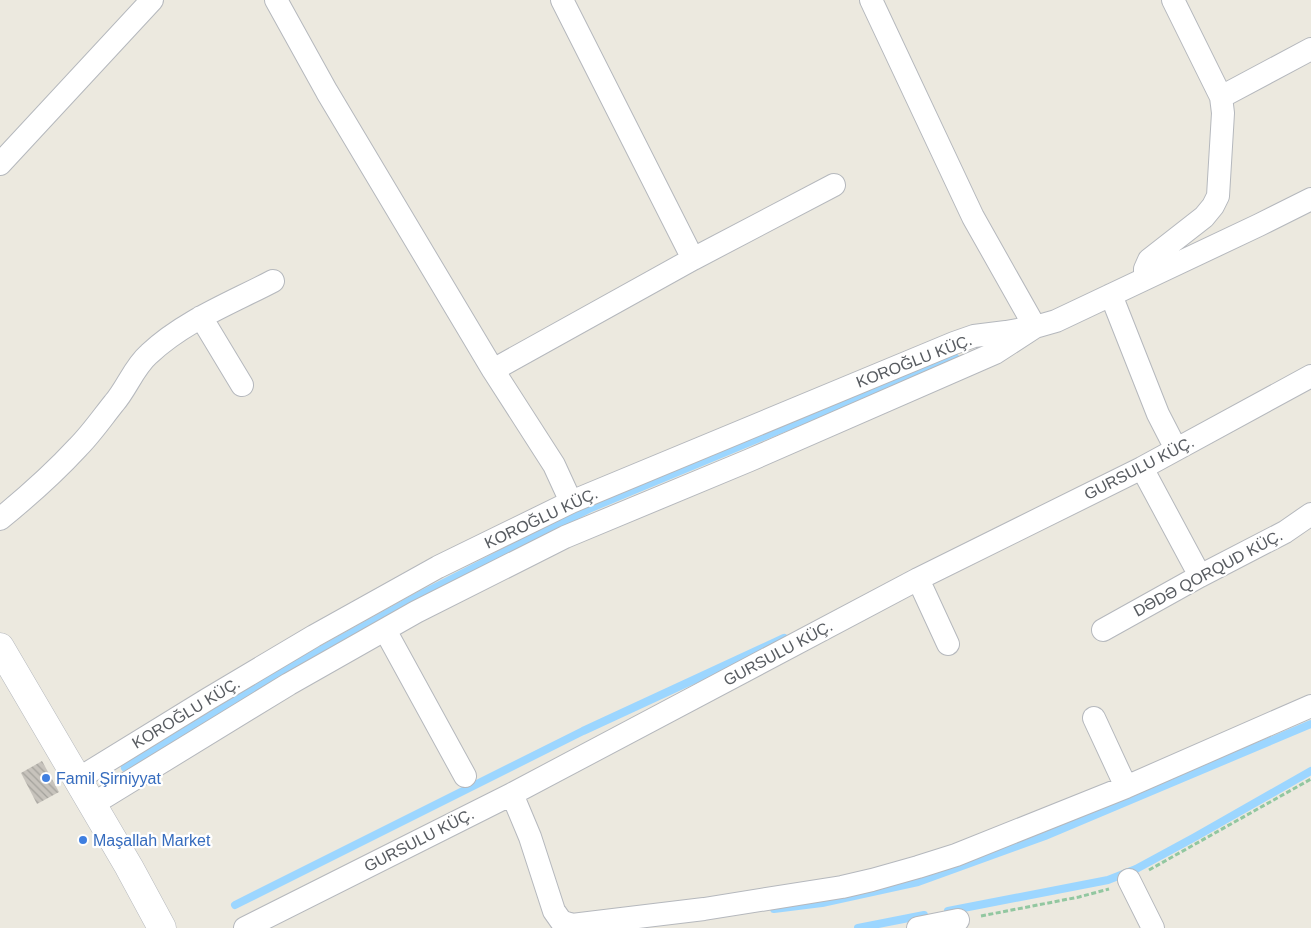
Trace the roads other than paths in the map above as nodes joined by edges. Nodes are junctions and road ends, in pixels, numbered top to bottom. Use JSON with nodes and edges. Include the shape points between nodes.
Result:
{"nodes":[{"id":1,"x":152,"y":0,"type":"edge"},
{"id":2,"x":276,"y":0,"type":"edge"},
{"id":3,"x":562,"y":0,"type":"edge"},
{"id":4,"x":871,"y":0,"type":"edge"},
{"id":5,"x":1173,"y":0,"type":"edge"},
{"id":6,"x":1311,"y":49,"type":"edge"},
{"id":7,"x":1221,"y":97,"type":"junction"},
{"id":8,"x":0,"y":164,"type":"edge"},
{"id":9,"x":834,"y":185,"type":"dead end"},
{"id":10,"x":1311,"y":199,"type":"edge"},
{"id":11,"x":693,"y":259,"type":"junction"},
{"id":12,"x":1145,"y":278,"type":"junction"},
{"id":13,"x":273,"y":281,"type":"dead end"},
{"id":14,"x":1111,"y":295,"type":"junction"},
{"id":15,"x":201,"y":317,"type":"junction"},
{"id":16,"x":1035,"y":327,"type":"junction"},
{"id":17,"x":493,"y":370,"type":"junction"},
{"id":18,"x":1311,"y":376,"type":"edge"},
{"id":19,"x":242,"y":385,"type":"dead end"},
{"id":20,"x":1176,"y":449,"type":"junction"},
{"id":21,"x":1142,"y":468,"type":"junction"},
{"id":22,"x":571,"y":502,"type":"junction"},
{"id":23,"x":0,"y":520,"type":"edge"},
{"id":24,"x":1309,"y":522,"type":"edge"},
{"id":25,"x":1200,"y":576,"type":"junction"},
{"id":26,"x":918,"y":579,"type":"junction"},
{"id":27,"x":385,"y":630,"type":"junction"},
{"id":28,"x":1103,"y":630,"type":"dead end"},
{"id":29,"x":948,"y":644,"type":"dead end"},
{"id":30,"x":0,"y":647,"type":"edge"},
{"id":31,"x":1311,"y":706,"type":"edge"},
{"id":32,"x":1094,"y":718,"type":"dead end"},
{"id":33,"x":465,"y":776,"type":"dead end"},
{"id":34,"x":78,"y":779,"type":"junction"},
{"id":35,"x":1126,"y":787,"type":"junction"},
{"id":36,"x":512,"y":794,"type":"junction"},
{"id":37,"x":93,"y":804,"type":"junction"},
{"id":38,"x":1129,"y":880,"type":"dead end"},
{"id":39,"x":958,"y":920,"type":"dead end"},
{"id":40,"x":162,"y":928,"type":"edge"},
{"id":41,"x":245,"y":928,"type":"edge"},
{"id":42,"x":918,"y":928,"type":"edge"},
{"id":43,"x":1152,"y":928,"type":"edge"}],
"edges":[{"from":1,"to":8,"type":"street"},
{"from":2,"to":17,"type":"street","via":[[327,92]]},
{"from":3,"to":11,"type":"street"},
{"from":4,"to":16,"type":"street","via":[[973,217]]},
{"from":5,"to":7,"type":"street"},
{"from":6,"to":7,"type":"street"},
{"from":7,"to":12,"type":"street","via":[[1218,196],[1204,217],[1149,260]]},
{"from":9,"to":11,"type":"street"},
{"from":10,"to":12,"type":"street","name":"KOROĞLU KÜÇ."},
{"from":11,"to":17,"type":"street"},
{"from":12,"to":14,"type":"street","name":"KOROĞLU KÜÇ."},
{"from":13,"to":15,"type":"street"},
{"from":14,"to":16,"type":"street","name":"KOROĞLU KÜÇ.","via":[[1056,321]]},
{"from":14,"to":20,"type":"street","via":[[1158,414]]},
{"from":15,"to":19,"type":"street"},
{"from":15,"to":23,"type":"street","via":[[148,354],[119,397],[78,447]]},
{"from":16,"to":22,"type":"street","name":"KOROĞLU KÜÇ.","via":[[954,342]]},
{"from":16,"to":27,"type":"street","name":"KOROĞLU KÜÇ.","via":[[995,353],[565,537]]},
{"from":17,"to":22,"type":"street","via":[[554,465]]},
{"from":18,"to":20,"type":"street","name":"GURSULU KÜÇ."},
{"from":20,"to":21,"type":"street","name":"GURSULU KÜÇ."},
{"from":21,"to":25,"type":"street"},
{"from":21,"to":26,"type":"street","name":"GURSULU KÜÇ."},
{"from":22,"to":34,"type":"street","name":"KOROĞLU KÜÇ.","via":[[438,567],[314,636]]},
{"from":24,"to":25,"type":"street","name":"DƏDƏ QORQUD KÜÇ."},
{"from":25,"to":28,"type":"street","name":"DƏDƏ QORQUD KÜÇ."},
{"from":26,"to":29,"type":"street"},
{"from":26,"to":36,"type":"street","name":"GURSULU KÜÇ."},
{"from":27,"to":33,"type":"street"},
{"from":27,"to":37,"type":"street","name":"KOROĞLU KÜÇ.","via":[[289,684]]},
{"from":30,"to":34,"type":"street"},
{"from":31,"to":35,"type":"street"},
{"from":32,"to":35,"type":"street"},
{"from":34,"to":37,"type":"street"},
{"from":35,"to":36,"type":"street","via":[[956,855],[872,880],[704,909],[572,925],[561,921],[554,911],[528,830]]},
{"from":36,"to":41,"type":"street","name":"GURSULU KÜÇ."},
{"from":37,"to":40,"type":"street"},
{"from":38,"to":43,"type":"street"},
{"from":39,"to":42,"type":"street"}]}
